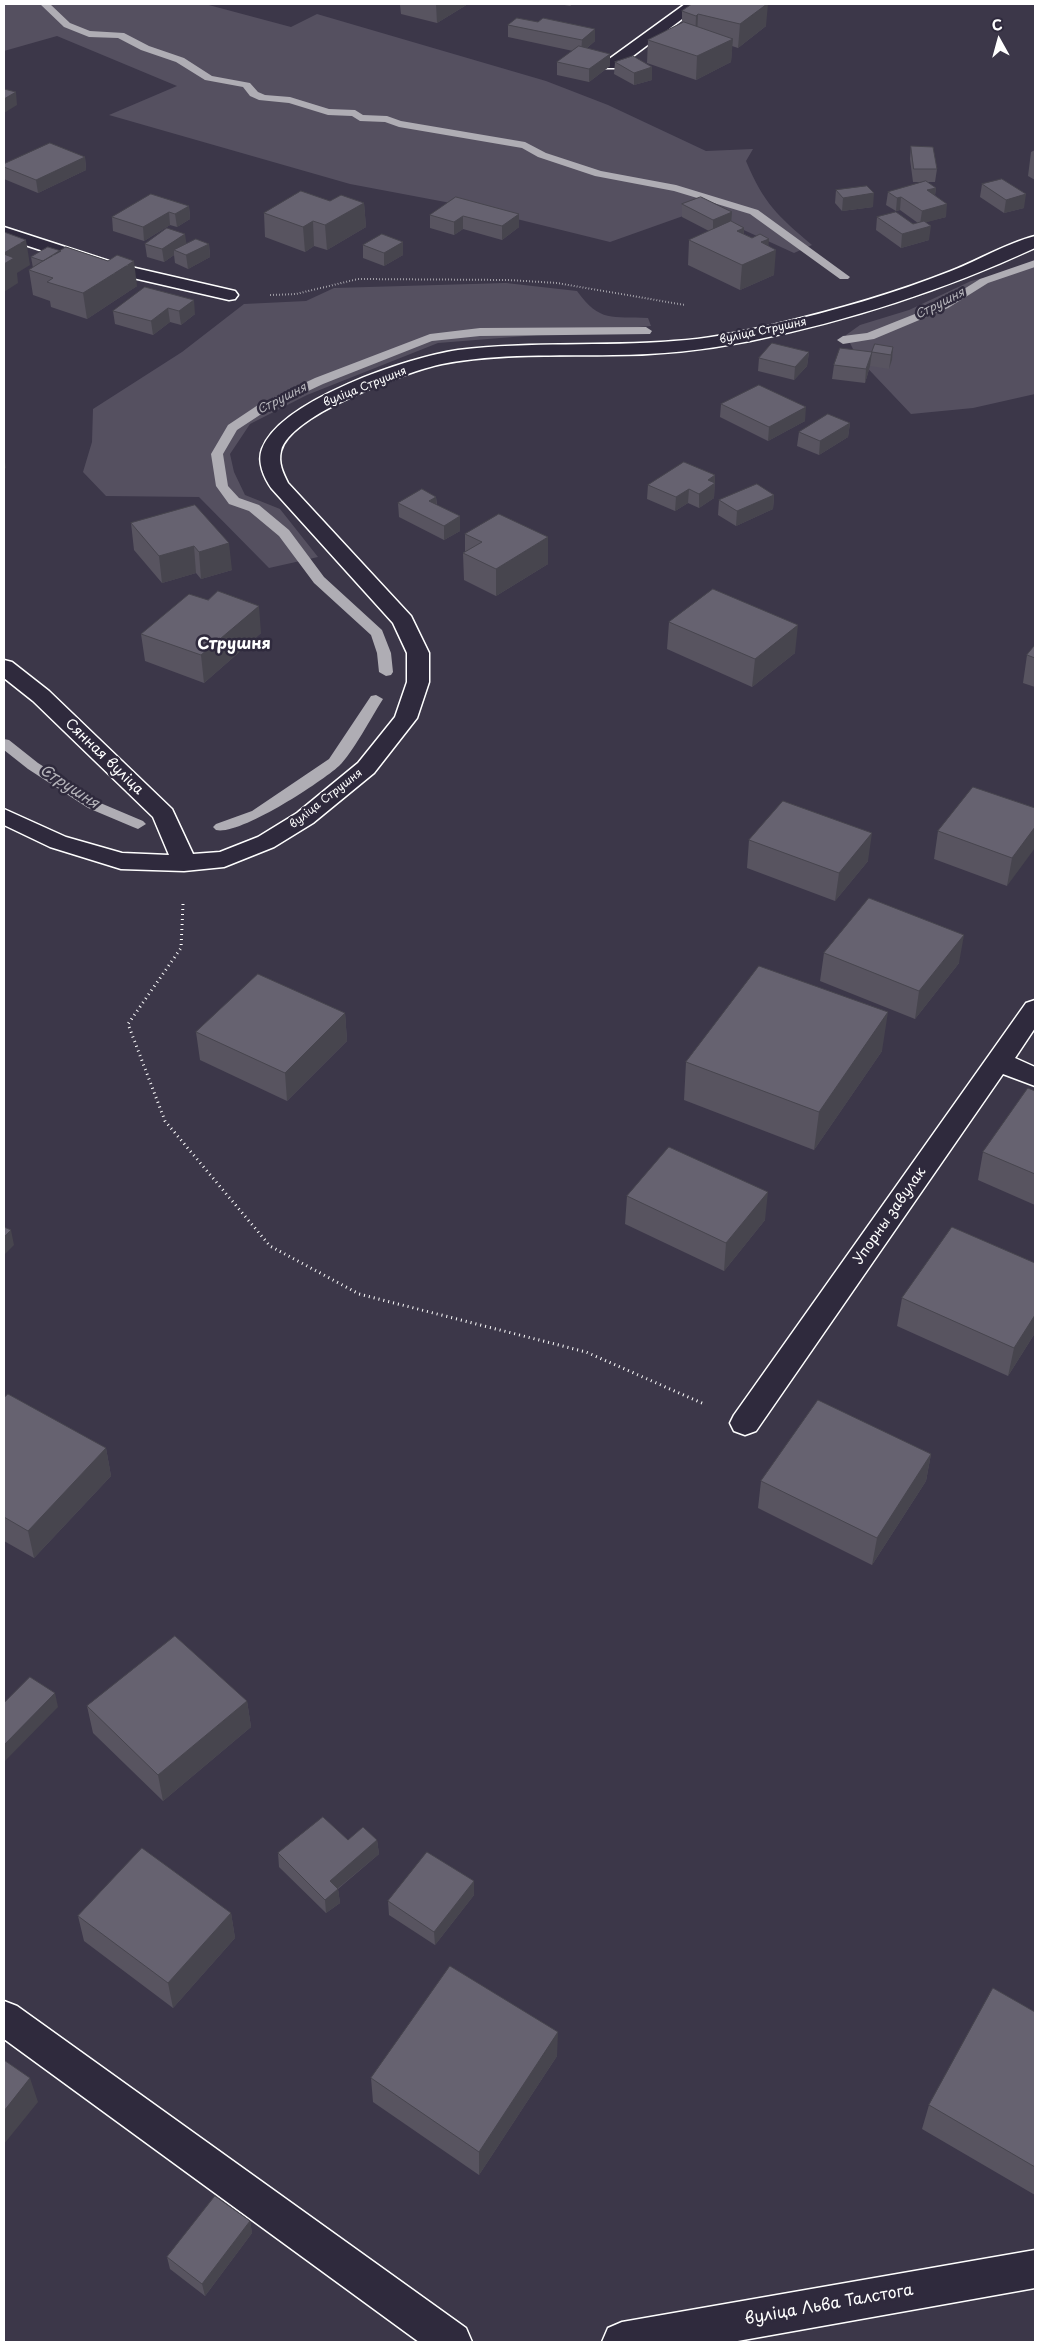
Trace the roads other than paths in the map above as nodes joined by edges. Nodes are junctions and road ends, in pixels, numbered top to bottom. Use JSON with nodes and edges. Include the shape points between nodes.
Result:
{"nodes":[{"id":1,"x":694,"y":4,"type":"edge"},
{"id":2,"x":611,"y":64,"type":"dead end"},
{"id":3,"x":4,"y":232,"type":"edge"},
{"id":4,"x":1035,"y":241,"type":"edge"},
{"id":5,"x":229,"y":295,"type":"road end"},
{"id":6,"x":4,"y":667,"type":"edge"},
{"id":7,"x":4,"y":816,"type":"edge"},
{"id":8,"x":184,"y":863,"type":"junction"},
{"id":9,"x":1035,"y":1009,"type":"edge"},
{"id":10,"x":998,"y":1061,"type":"junction"},
{"id":11,"x":1035,"y":1077,"type":"edge"},
{"id":12,"x":745,"y":1423,"type":"road end"},
{"id":13,"x":4,"y":2018,"type":"edge"},
{"id":14,"x":1035,"y":2268,"type":"edge"},
{"id":15,"x":452,"y":2342,"type":"edge"},
{"id":16,"x":622,"y":2342,"type":"edge"}],
"edges":[{"from":1,"to":2,"type":"street"},
{"from":3,"to":5,"type":"street","via":[[113,268]]},
{"from":4,"to":8,"type":"street","name":"вуліца Струшня","via":[[990,263],[916,291],[806,321],[705,343],[645,348],[505,350],[454,356],[401,371],[324,402],[295,420],[277,438],[269,460],[279,485],[403,621],[418,652],[418,682],[406,718],[366,768],[305,818],[266,842],[224,859]]},
{"from":6,"to":8,"type":"street","name":"Сянная вуліца","via":[[41,696],[164,814]]},
{"from":7,"to":8,"type":"street","name":"вуліца Струшня","via":[[58,842],[122,861]]},
{"from":9,"to":10,"type":"street","name":"Упорны завулак"},
{"from":10,"to":11,"type":"street"},
{"from":10,"to":12,"type":"street","name":"Упорны завулак"},
{"from":13,"to":15,"type":"street"},
{"from":14,"to":16,"type":"street","name":"вуліца Льва Талстога"}]}
